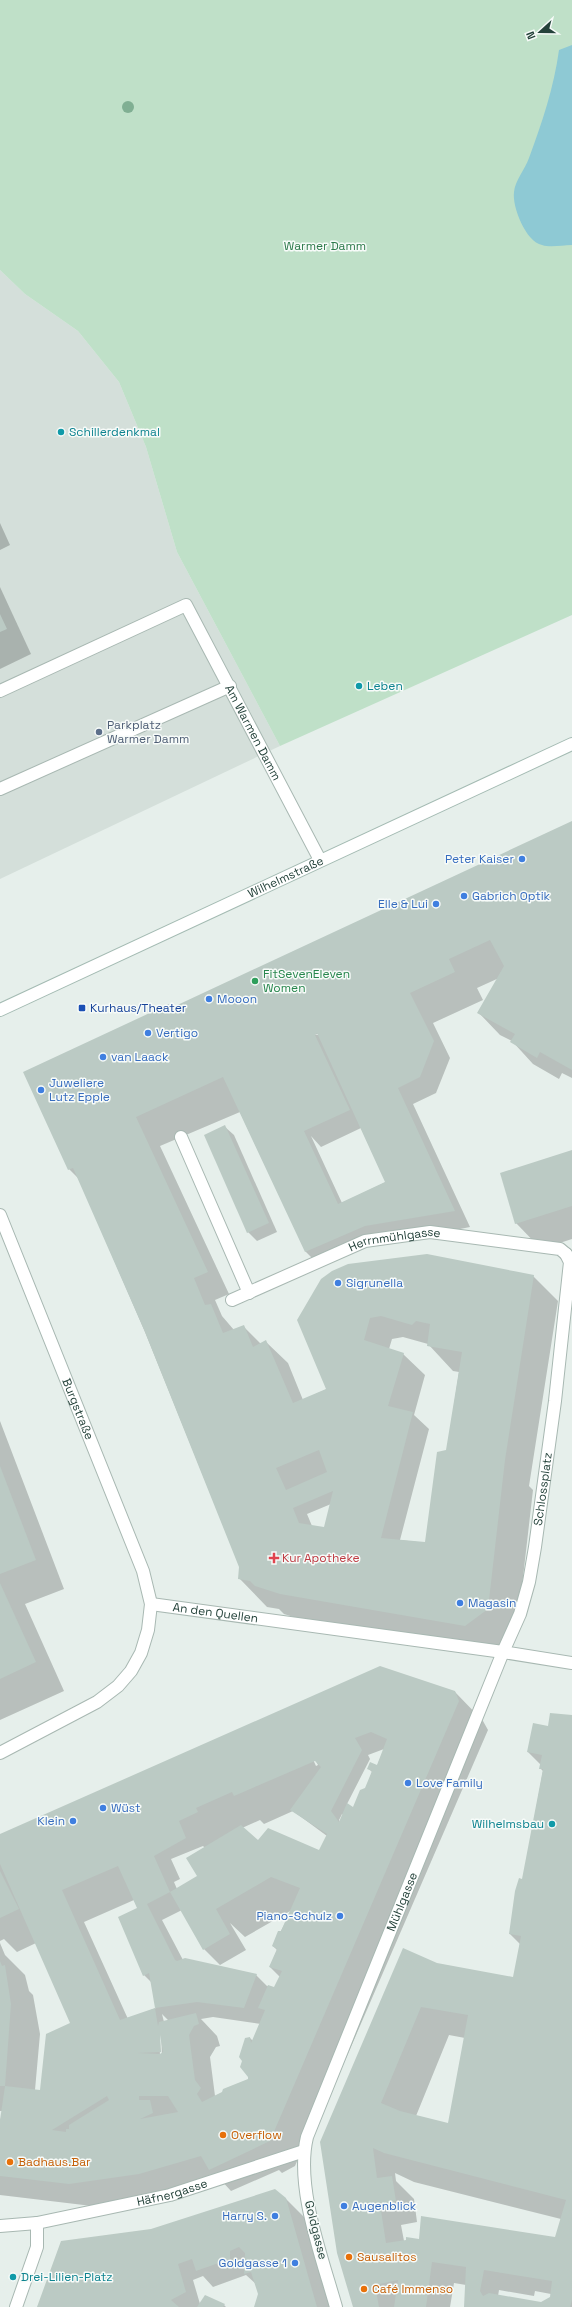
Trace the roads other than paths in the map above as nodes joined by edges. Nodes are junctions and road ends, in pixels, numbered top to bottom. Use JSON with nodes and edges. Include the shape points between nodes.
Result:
{"nodes":[{"id":1,"x":230,"y":686,"type":"junction"},
{"id":2,"x":0,"y":691,"type":"edge"},
{"id":3,"x":572,"y":744,"type":"edge"},
{"id":4,"x":0,"y":789,"type":"edge"},
{"id":5,"x":320,"y":860,"type":"junction"},
{"id":6,"x":0,"y":1010,"type":"edge"},
{"id":7,"x":181,"y":1137,"type":"dead end"},
{"id":8,"x":0,"y":1215,"type":"edge"},
{"id":9,"x":569,"y":1251,"type":"edge"},
{"id":10,"x":249,"y":1293,"type":"junction"},
{"id":11,"x":232,"y":1300,"type":"dead end"},
{"id":12,"x":151,"y":1604,"type":"junction"},
{"id":13,"x":503,"y":1652,"type":"junction"},
{"id":14,"x":572,"y":1663,"type":"edge"},
{"id":15,"x":0,"y":1752,"type":"edge"},
{"id":16,"x":304,"y":2151,"type":"junction"},
{"id":17,"x":37,"y":2223,"type":"junction"},
{"id":18,"x":0,"y":2226,"type":"edge"},
{"id":19,"x":16,"y":2307,"type":"edge"},
{"id":20,"x":336,"y":2307,"type":"edge"}],
"edges":[{"from":1,"to":2,"type":"street","name":"Am Warmen Damm","via":[[186,605]]},
{"from":1,"to":4,"type":"street"},
{"from":1,"to":5,"type":"street","name":"Am Warmen Damm","via":[[286,799]]},
{"from":3,"to":5,"type":"street","name":"Wilhelmstraße"},
{"from":5,"to":6,"type":"street","name":"Wilhelmstraße"},
{"from":7,"to":10,"type":"street"},
{"from":8,"to":12,"type":"street","name":"Burgstraße","via":[[143,1571]]},
{"from":9,"to":10,"type":"street","name":"Herrnmühlgasse","via":[[430,1232],[366,1241]]},
{"from":9,"to":13,"type":"street","name":"Schlossplatz","via":[[570,1262],[555,1401],[535,1548],[520,1614]]},
{"from":10,"to":11,"type":"street","name":"Herrnmühlgasse"},
{"from":12,"to":13,"type":"street","name":"An den Quellen"},
{"from":12,"to":15,"type":"street","via":[[148,1630],[141,1653],[131,1671],[118,1686],[97,1702]]},
{"from":13,"to":14,"type":"street"},
{"from":13,"to":16,"type":"street","name":"Mühlgasse","via":[[307,2137]]},
{"from":16,"to":17,"type":"street","name":"Häfnergasse","via":[[170,2195]]},
{"from":16,"to":20,"type":"street","name":"Goldgasse","via":[[304,2180],[308,2202]]},
{"from":17,"to":18,"type":"street"},
{"from":17,"to":19,"type":"street","via":[[37,2247]]}]}
